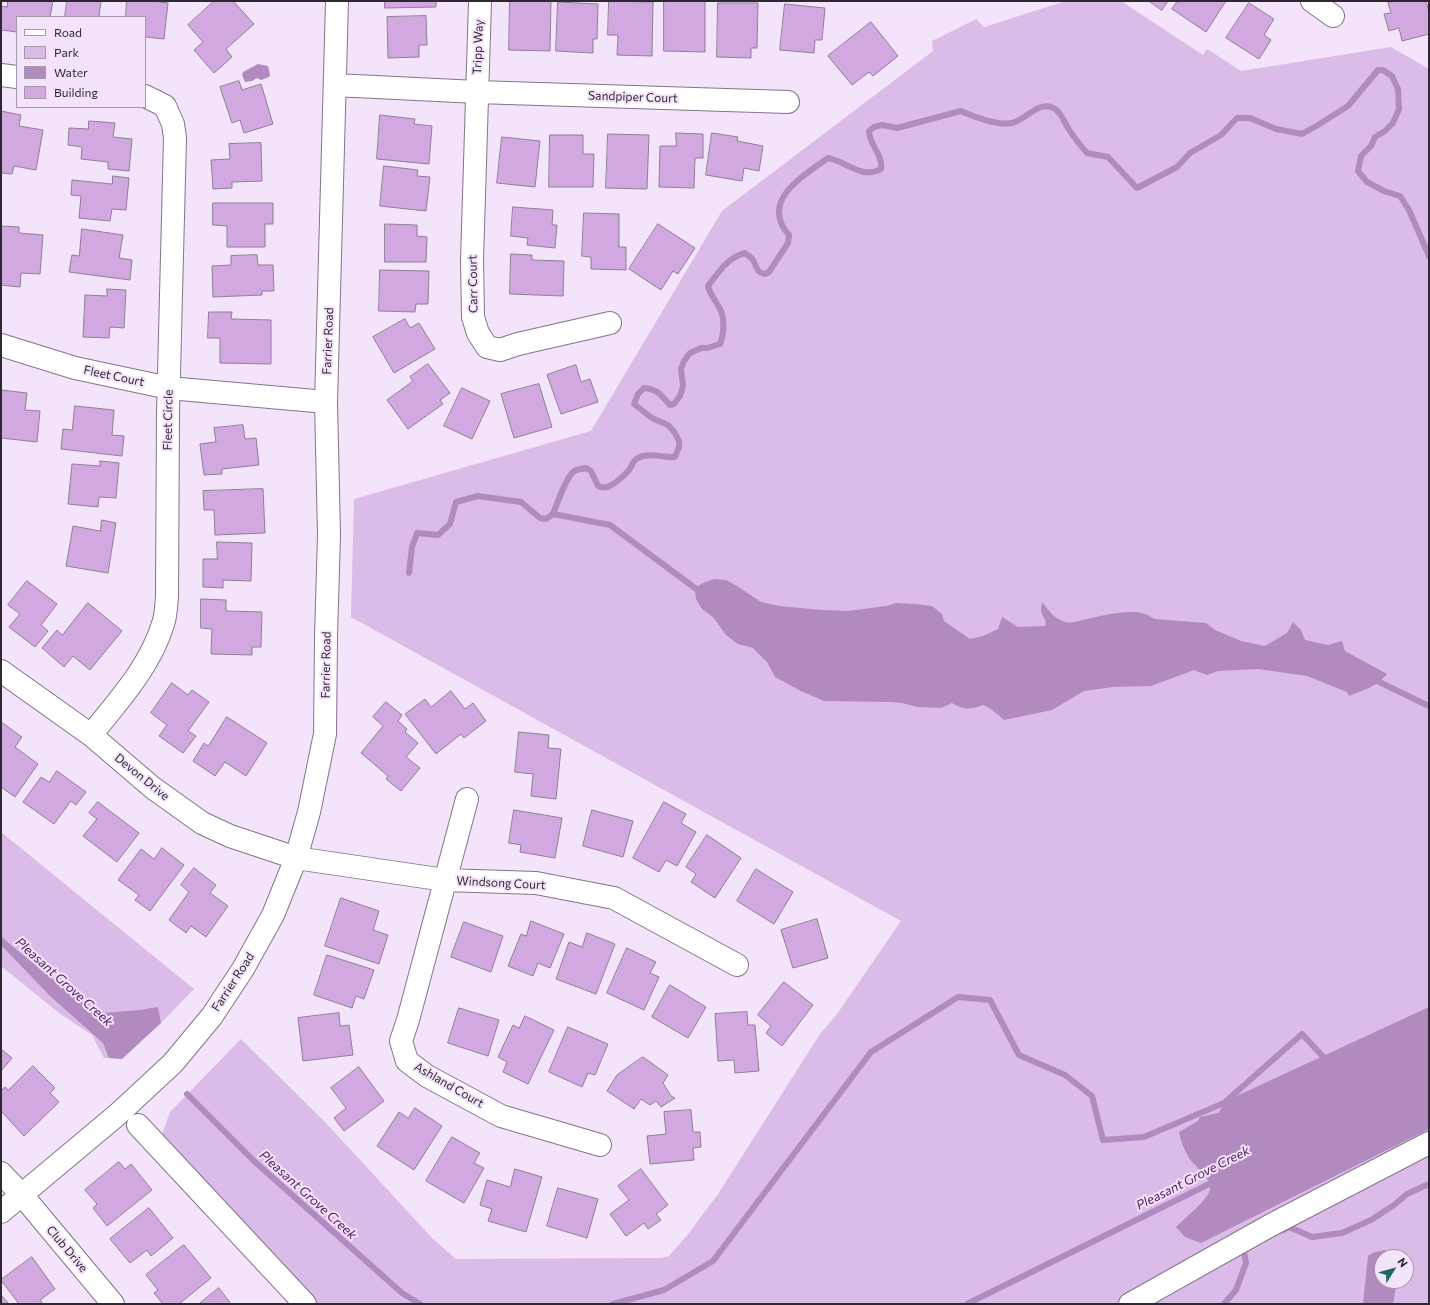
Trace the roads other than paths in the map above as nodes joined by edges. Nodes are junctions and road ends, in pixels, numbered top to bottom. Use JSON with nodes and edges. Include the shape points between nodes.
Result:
{"nodes":[{"id":1,"x":337,"y":1,"type":"edge"},
{"id":2,"x":480,"y":1,"type":"edge"},
{"id":3,"x":1312,"y":1,"type":"edge"},
{"id":4,"x":1333,"y":16,"type":"dead end"},
{"id":5,"x":1,"y":75,"type":"edge"},
{"id":6,"x":16,"y":77,"type":"edge"},
{"id":7,"x":335,"y":85,"type":"junction"},
{"id":8,"x":477,"y":92,"type":"junction"},
{"id":9,"x":146,"y":96,"type":"edge"},
{"id":10,"x":788,"y":102,"type":"dead end"},
{"id":11,"x":610,"y":323,"type":"dead end"},
{"id":12,"x":1,"y":345,"type":"edge"},
{"id":13,"x":169,"y":388,"type":"junction"},
{"id":14,"x":326,"y":402,"type":"junction"},
{"id":15,"x":1,"y":671,"type":"edge"},
{"id":16,"x":91,"y":736,"type":"junction"},
{"id":17,"x":467,"y":799,"type":"dead end"},
{"id":18,"x":296,"y":858,"type":"junction"},
{"id":19,"x":445,"y":880,"type":"junction"},
{"id":20,"x":737,"y":965,"type":"dead end"},
{"id":21,"x":138,"y":1125,"type":"dead end"},
{"id":22,"x":1429,"y":1143,"type":"edge"},
{"id":23,"x":600,"y":1145,"type":"dead end"},
{"id":24,"x":1,"y":1173,"type":"edge"},
{"id":25,"x":22,"y":1194,"type":"junction"},
{"id":26,"x":1,"y":1212,"type":"edge"},
{"id":27,"x":113,"y":1304,"type":"edge"},
{"id":28,"x":304,"y":1304,"type":"edge"},
{"id":29,"x":1130,"y":1304,"type":"edge"}],
"edges":[{"from":1,"to":7,"type":"street","name":"Farrier Road"},
{"from":2,"to":8,"type":"street","name":"Tripp Way"},
{"from":3,"to":4,"type":"street"},
{"from":5,"to":6,"type":"street"},
{"from":7,"to":8,"type":"street","name":"Sandpiper Court"},
{"from":7,"to":14,"type":"street","name":"Farrier Road"},
{"from":8,"to":10,"type":"street","name":"Sandpiper Court"},
{"from":8,"to":11,"type":"street","name":"Carr Court","via":[[472,260],[473,317],[478,333],[487,347],[500,350]]},
{"from":9,"to":13,"type":"street","name":"Fleet Circle","via":[[165,106],[173,124],[175,138]]},
{"from":12,"to":13,"type":"street","name":"Fleet Court","via":[[75,368]]},
{"from":13,"to":14,"type":"street","name":"Fleet Court"},
{"from":13,"to":16,"type":"street","name":"Fleet Circle","via":[[167,597],[164,622],[155,647],[142,668]]},
{"from":14,"to":18,"type":"street","name":"Farrier Road","via":[[329,535],[325,734],[309,812]]},
{"from":15,"to":16,"type":"street","name":"Devon Drive"},
{"from":16,"to":18,"type":"street","name":"Devon Drive","via":[[153,788],[202,823],[230,836]]},
{"from":17,"to":19,"type":"street","name":"Ashland Court"},
{"from":18,"to":19,"type":"street","name":"Windsong Court"},
{"from":18,"to":25,"type":"street","name":"Farrier Road","via":[[262,936],[207,1022],[173,1063],[117,1115]]},
{"from":19,"to":20,"type":"street","name":"Windsong Court","via":[[536,883],[614,898]]},
{"from":19,"to":23,"type":"street","name":"Ashland Court","via":[[401,1041],[407,1061],[428,1076],[501,1116]]},
{"from":21,"to":28,"type":"street"},
{"from":22,"to":29,"type":"street","via":[[1271,1225]]},
{"from":24,"to":25,"type":"street","name":"Club Drive"},
{"from":25,"to":26,"type":"street","name":"Farrier Road"},
{"from":25,"to":27,"type":"street","name":"Club Drive"}]}
